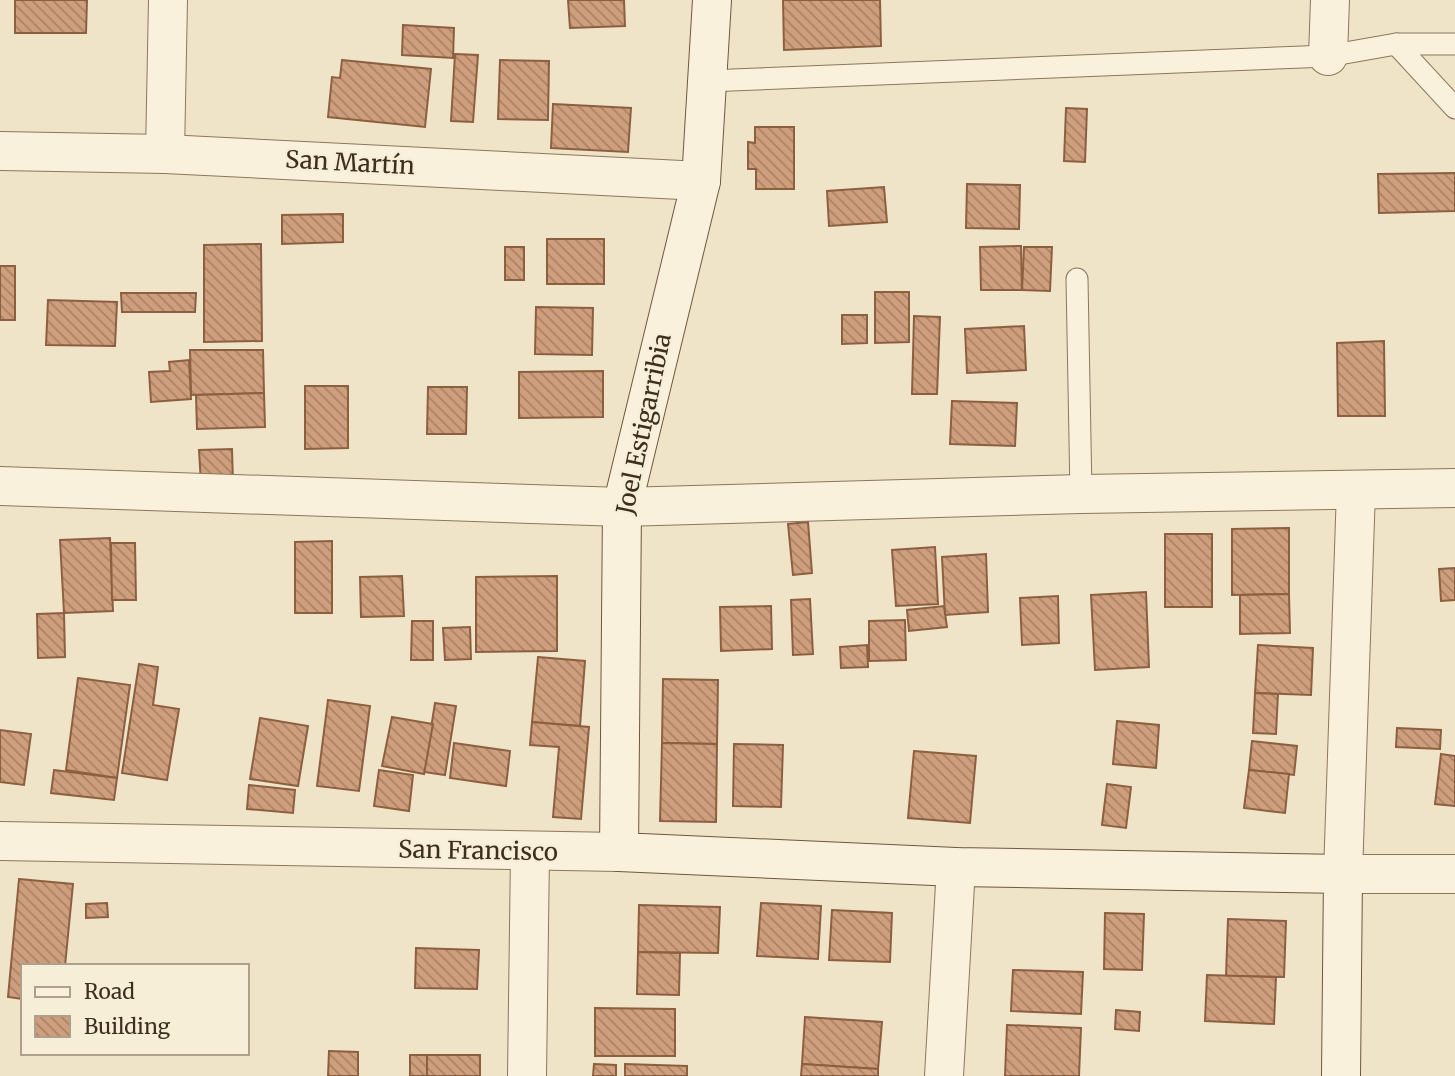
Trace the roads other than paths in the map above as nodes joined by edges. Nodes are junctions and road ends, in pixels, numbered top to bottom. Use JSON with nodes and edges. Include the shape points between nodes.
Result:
{"nodes":[{"id":1,"x":168,"y":0,"type":"edge"},
{"id":2,"x":712,"y":0,"type":"edge"},
{"id":3,"x":1330,"y":0,"type":"edge"},
{"id":4,"x":1396,"y":44,"type":"junction"},
{"id":5,"x":1455,"y":44,"type":"edge"},
{"id":6,"x":1328,"y":56,"type":"junction"},
{"id":7,"x":707,"y":81,"type":"junction"},
{"id":8,"x":1455,"y":108,"type":"edge"},
{"id":9,"x":0,"y":151,"type":"edge"},
{"id":10,"x":165,"y":154,"type":"junction"},
{"id":11,"x":701,"y":181,"type":"junction"},
{"id":12,"x":1077,"y":279,"type":"dead end"},
{"id":13,"x":0,"y":486,"type":"edge"},
{"id":14,"x":1455,"y":488,"type":"edge"},
{"id":15,"x":1356,"y":489,"type":"junction"},
{"id":16,"x":1080,"y":494,"type":"junction"},
{"id":17,"x":622,"y":508,"type":"junction"},
{"id":18,"x":0,"y":841,"type":"edge"},
{"id":19,"x":619,"y":852,"type":"junction"},
{"id":20,"x":530,"y":853,"type":"junction"},
{"id":21,"x":956,"y":867,"type":"junction"},
{"id":22,"x":1343,"y":874,"type":"junction"},
{"id":23,"x":1455,"y":874,"type":"edge"},
{"id":24,"x":527,"y":1076,"type":"edge"},
{"id":25,"x":944,"y":1076,"type":"edge"},
{"id":26,"x":1341,"y":1076,"type":"edge"}],
"edges":[{"from":1,"to":10,"type":"street"},
{"from":2,"to":7,"type":"street","name":"Joel Estigarribia"},
{"from":3,"to":6,"type":"street"},
{"from":4,"to":5,"type":"lane"},
{"from":4,"to":6,"type":"lane"},
{"from":4,"to":8,"type":"lane"},
{"from":6,"to":7,"type":"lane"},
{"from":7,"to":11,"type":"street","name":"Joel Estigarribia"},
{"from":9,"to":10,"type":"street","name":"San Martín"},
{"from":10,"to":11,"type":"street","name":"San Martín"},
{"from":11,"to":17,"type":"street","name":"Joel Estigarribia"},
{"from":12,"to":16,"type":"lane"},
{"from":13,"to":17,"type":"street"},
{"from":14,"to":15,"type":"street"},
{"from":15,"to":16,"type":"street"},
{"from":15,"to":22,"type":"street"},
{"from":16,"to":17,"type":"street"},
{"from":17,"to":19,"type":"street","name":"Joel Estigarribia"},
{"from":18,"to":20,"type":"street","name":"San Francisco"},
{"from":19,"to":20,"type":"street","name":"San Francisco"},
{"from":19,"to":21,"type":"street","name":"San Francisco"},
{"from":20,"to":24,"type":"street"},
{"from":21,"to":22,"type":"street","name":"San Francisco"},
{"from":21,"to":25,"type":"street"},
{"from":22,"to":23,"type":"street"},
{"from":22,"to":26,"type":"street"}]}
